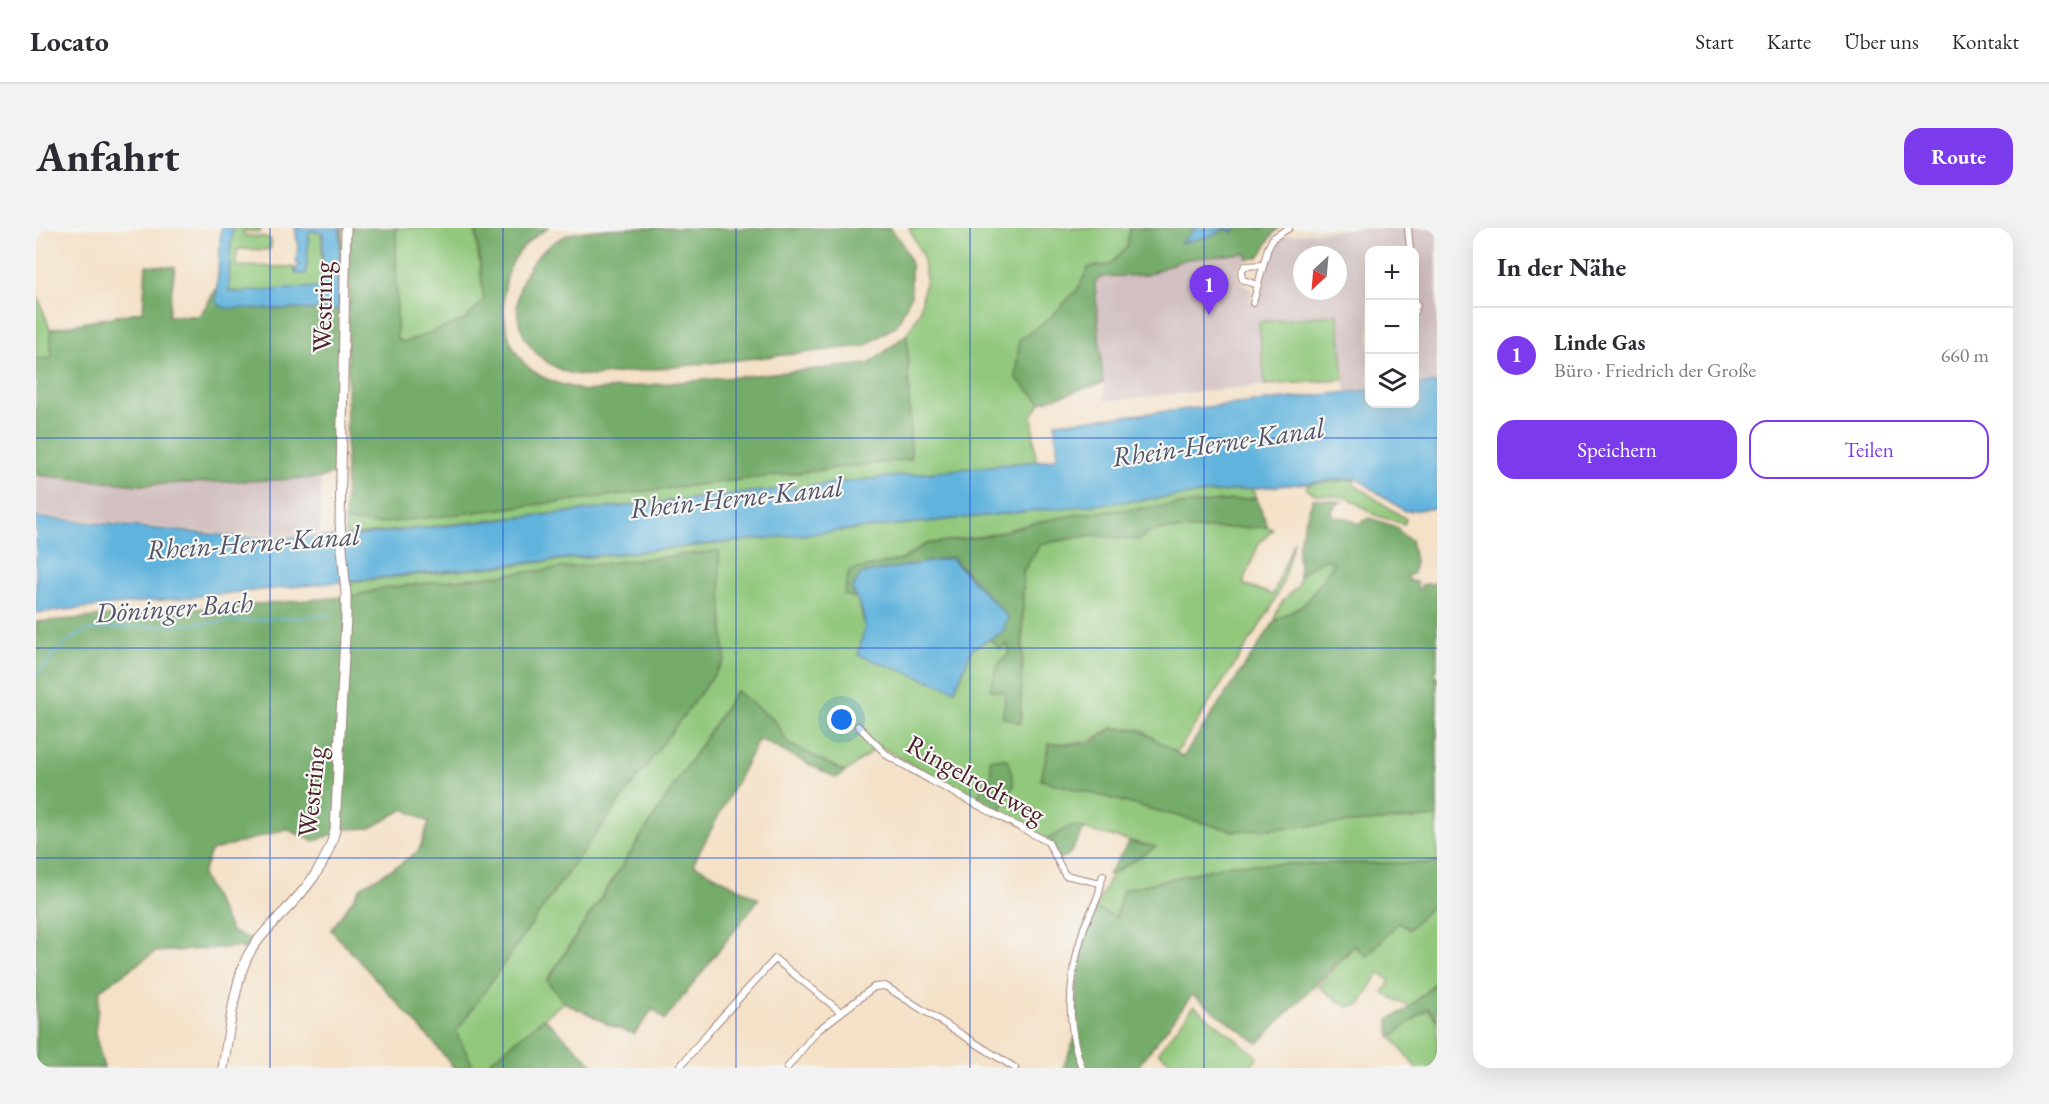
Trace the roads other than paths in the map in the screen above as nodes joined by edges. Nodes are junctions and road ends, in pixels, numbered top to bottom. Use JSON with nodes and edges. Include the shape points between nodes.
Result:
{"nodes":[{"id":1,"x":346,"y":228,"type":"edge"},
{"id":2,"x":1289,"y":228,"type":"edge"},
{"id":3,"x":1408,"y":228,"type":"edge"},
{"id":4,"x":1410,"y":246,"type":"edge"},
{"id":5,"x":1263,"y":265,"type":"junction"},
{"id":6,"x":1258,"y":285,"type":"junction"},
{"id":7,"x":1253,"y":303,"type":"dead end"},
{"id":8,"x":858,"y":726,"type":"dead end"},
{"id":9,"x":1103,"y":874,"type":"dead end"},
{"id":10,"x":1100,"y":884,"type":"junction"},
{"id":11,"x":841,"y":1012,"type":"junction"},
{"id":12,"x":223,"y":1068,"type":"edge"},
{"id":13,"x":679,"y":1068,"type":"edge"},
{"id":14,"x":787,"y":1068,"type":"edge"},
{"id":15,"x":1015,"y":1068,"type":"edge"},
{"id":16,"x":1082,"y":1068,"type":"edge"}],
"edges":[{"from":1,"to":12,"type":"main road","name":"Westring","via":[[340,531],[347,598],[333,839],[312,879],[246,958]]},
{"from":2,"to":5,"type":"street","via":[[1273,238]]},
{"from":3,"to":4,"type":"street"},
{"from":5,"to":6,"type":"street"},
{"from":5,"to":6,"type":"street","via":[[1245,266],[1241,271],[1243,280]]},
{"from":6,"to":7,"type":"street"},
{"from":8,"to":10,"type":"street","name":"Ringelrodtweg","via":[[888,756],[1048,842],[1065,875]]},
{"from":9,"to":10,"type":"street"},
{"from":10,"to":16,"type":"street","via":[[1083,930],[1072,980],[1070,1006]]},
{"from":11,"to":13,"type":"street","via":[[775,958]]},
{"from":11,"to":14,"type":"street","via":[[817,1031]]},
{"from":11,"to":15,"type":"street","via":[[874,987],[885,986]]}]}
